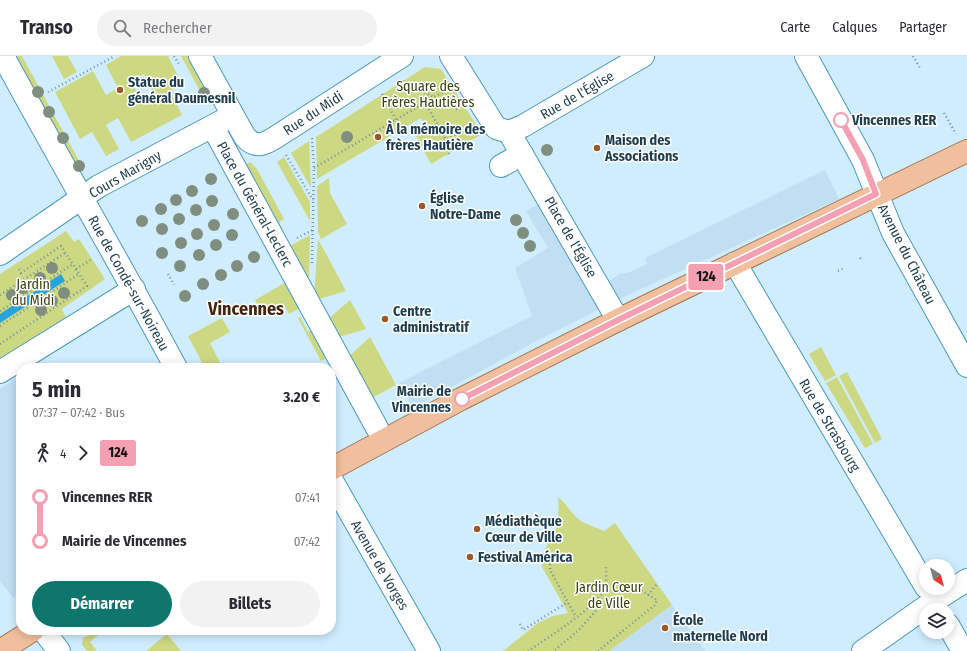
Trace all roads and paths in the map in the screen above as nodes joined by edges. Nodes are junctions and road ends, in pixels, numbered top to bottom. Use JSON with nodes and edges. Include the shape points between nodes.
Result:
{"nodes":[{"id":1,"x":4,"y":56,"type":"edge"},
{"id":2,"x":115,"y":56,"type":"edge"},
{"id":3,"x":200,"y":56,"type":"edge"},
{"id":4,"x":402,"y":56,"type":"edge"},
{"id":5,"x":451,"y":56,"type":"edge"},
{"id":6,"x":643,"y":56,"type":"edge"},
{"id":7,"x":806,"y":56,"type":"edge"},
{"id":8,"x":913,"y":56,"type":"edge"},
{"id":9,"x":920,"y":68,"type":"dead end"},
{"id":10,"x":402,"y":81,"type":"dead end"},
{"id":11,"x":451,"y":87,"type":"dead end"},
{"id":12,"x":379,"y":88,"type":"dead end"},
{"id":13,"x":48,"y":92,"type":"dead end"},
{"id":14,"x":434,"y":98,"type":"junction"},
{"id":15,"x":426,"y":102,"type":"junction"},
{"id":16,"x":460,"y":111,"type":"dead end"},
{"id":17,"x":232,"y":115,"type":"junction"},
{"id":18,"x":396,"y":120,"type":"junction"},
{"id":19,"x":401,"y":129,"type":"dead end"},
{"id":20,"x":503,"y":130,"type":"junction"},
{"id":21,"x":215,"y":132,"type":"dead end"},
{"id":22,"x":312,"y":132,"type":"dead end"},
{"id":23,"x":446,"y":140,"type":"junction"},
{"id":24,"x":284,"y":151,"type":"dead end"},
{"id":25,"x":967,"y":151,"type":"edge"},
{"id":26,"x":449,"y":154,"type":"dead end"},
{"id":27,"x":522,"y":154,"type":"junction"},
{"id":28,"x":501,"y":166,"type":"dead end"},
{"id":29,"x":314,"y":168,"type":"junction"},
{"id":30,"x":876,"y":194,"type":"junction"},
{"id":31,"x":82,"y":199,"type":"junction"},
{"id":32,"x":313,"y":201,"type":"junction"},
{"id":33,"x":65,"y":253,"type":"junction"},
{"id":34,"x":0,"y":254,"type":"edge"},
{"id":35,"x":860,"y":258,"type":"dead end"},
{"id":36,"x":92,"y":259,"type":"dead end"},
{"id":37,"x":862,"y":261,"type":"dead end"},
{"id":38,"x":735,"y":262,"type":"junction"},
{"id":39,"x":24,"y":263,"type":"dead end"},
{"id":40,"x":72,"y":264,"type":"junction"},
{"id":41,"x":844,"y":268,"type":"dead end"},
{"id":42,"x":76,"y":269,"type":"junction"},
{"id":43,"x":838,"y":271,"type":"dead end"},
{"id":44,"x":304,"y":273,"type":"junction"},
{"id":45,"x":79,"y":274,"type":"junction"},
{"id":46,"x":168,"y":274,"type":"dead end"},
{"id":47,"x":174,"y":285,"type":"dead end"},
{"id":48,"x":134,"y":289,"type":"junction"},
{"id":49,"x":0,"y":295,"type":"edge"},
{"id":50,"x":0,"y":311,"type":"edge"},
{"id":51,"x":618,"y":320,"type":"junction"},
{"id":52,"x":0,"y":326,"type":"edge"},
{"id":53,"x":0,"y":344,"type":"edge"},
{"id":54,"x":173,"y":363,"type":"edge"},
{"id":55,"x":967,"y":366,"type":"edge"},
{"id":56,"x":0,"y":372,"type":"edge"},
{"id":57,"x":377,"y":428,"type":"dead end"},
{"id":58,"x":336,"y":466,"type":"edge"},
{"id":59,"x":336,"y":488,"type":"edge"},
{"id":60,"x":541,"y":560,"type":"dead end"},
{"id":61,"x":606,"y":566,"type":"dead end"},
{"id":62,"x":967,"y":580,"type":"edge"},
{"id":63,"x":657,"y":584,"type":"dead end"},
{"id":64,"x":634,"y":586,"type":"dead end"},
{"id":65,"x":648,"y":595,"type":"junction"},
{"id":66,"x":931,"y":597,"type":"edge"},
{"id":67,"x":598,"y":598,"type":"junction"},
{"id":68,"x":568,"y":602,"type":"junction"},
{"id":69,"x":576,"y":617,"type":"junction"},
{"id":70,"x":520,"y":624,"type":"dead end"},
{"id":71,"x":25,"y":635,"type":"edge"},
{"id":72,"x":47,"y":635,"type":"edge"},
{"id":73,"x":955,"y":636,"type":"edge"},
{"id":74,"x":555,"y":650,"type":"edge"},
{"id":75,"x":0,"y":651,"type":"edge"},
{"id":76,"x":59,"y":651,"type":"edge"},
{"id":77,"x":429,"y":651,"type":"edge"},
{"id":78,"x":528,"y":651,"type":"edge"},
{"id":79,"x":598,"y":651,"type":"edge"},
{"id":80,"x":863,"y":651,"type":"edge"},
{"id":81,"x":964,"y":651,"type":"edge"}],
"edges":[{"from":1,"to":31,"type":"street","name":"Cours Marigny"},
{"from":2,"to":13,"type":"path"},
{"from":3,"to":17,"type":"street"},
{"from":4,"to":17,"type":"street","name":"Rue du Midi","via":[[271,140],[258,145],[250,143]]},
{"from":5,"to":20,"type":"street","name":"Place de l'Église"},
{"from":6,"to":20,"type":"street","name":"Rue de l'Église","via":[[524,126]]},
{"from":7,"to":30,"type":"street","name":"Avenue du Château","via":[[863,160]]},
{"from":8,"to":9,"type":"path"},
{"from":10,"to":14,"type":"path"},
{"from":11,"to":14,"type":"path"},
{"from":12,"to":18,"type":"path"},
{"from":14,"to":15,"type":"path"},
{"from":14,"to":16,"type":"path"},
{"from":15,"to":18,"type":"path"},
{"from":15,"to":23,"type":"path"},
{"from":17,"to":31,"type":"street","name":"Cours Marigny","via":[[99,186]]},
{"from":18,"to":19,"type":"path"},
{"from":18,"to":29,"type":"path"},
{"from":20,"to":23,"type":"path","via":[[480,121]]},
{"from":20,"to":27,"type":"street","name":"Place de l'Église"},
{"from":21,"to":44,"type":"street","name":"Place du Général-Leclerc"},
{"from":22,"to":29,"type":"path"},
{"from":23,"to":26,"type":"path","via":[[442,142]]},
{"from":24,"to":32,"type":"path"},
{"from":25,"to":30,"type":"main road"},
{"from":27,"to":28,"type":"street"},
{"from":27,"to":51,"type":"street","name":"Place de l'Église"},
{"from":29,"to":32,"type":"path"},
{"from":30,"to":38,"type":"main road"},
{"from":30,"to":55,"type":"street","name":"Avenue du Château","via":[[893,233]]},
{"from":31,"to":34,"type":"street"},
{"from":31,"to":48,"type":"street","name":"Rue de Condé-sur-Noireau"},
{"from":32,"to":44,"type":"path"},
{"from":33,"to":39,"type":"path","via":[[61,246],[21,273],[17,267]]},
{"from":33,"to":40,"type":"path"},
{"from":33,"to":49,"type":"path"},
{"from":35,"to":37,"type":"path"},
{"from":36,"to":42,"type":"path"},
{"from":38,"to":51,"type":"main road"},
{"from":38,"to":66,"type":"street","name":"Rue de Strasbourg"},
{"from":40,"to":42,"type":"path"},
{"from":40,"to":50,"type":"path"},
{"from":41,"to":43,"type":"path"},
{"from":42,"to":45,"type":"path"},
{"from":44,"to":57,"type":"street","name":"Place du Général-Leclerc"},
{"from":45,"to":52,"type":"path"},
{"from":45,"to":53,"type":"path","via":[[87,286]]},
{"from":46,"to":47,"type":"path"},
{"from":48,"to":54,"type":"street","name":"Rue de Condé-sur-Noireau"},
{"from":48,"to":56,"type":"street"},
{"from":51,"to":58,"type":"main road","via":[[461,399]]},
{"from":59,"to":77,"type":"street","name":"Avenue de Vorges"},
{"from":60,"to":68,"type":"path","via":[[550,560],[550,570]]},
{"from":61,"to":67,"type":"path","via":[[605,588]]},
{"from":62,"to":66,"type":"street"},
{"from":63,"to":65,"type":"path"},
{"from":64,"to":65,"type":"path"},
{"from":65,"to":79,"type":"path","via":[[657,600],[656,605]]},
{"from":66,"to":80,"type":"street"},
{"from":67,"to":69,"type":"path"},
{"from":67,"to":74,"type":"path","via":[[600,606],[591,618]]},
{"from":68,"to":69,"type":"path"},
{"from":68,"to":70,"type":"path","via":[[523,630]]},
{"from":69,"to":78,"type":"path"},
{"from":71,"to":75,"type":"main road"},
{"from":72,"to":76,"type":"street"},
{"from":73,"to":81,"type":"street"}]}
